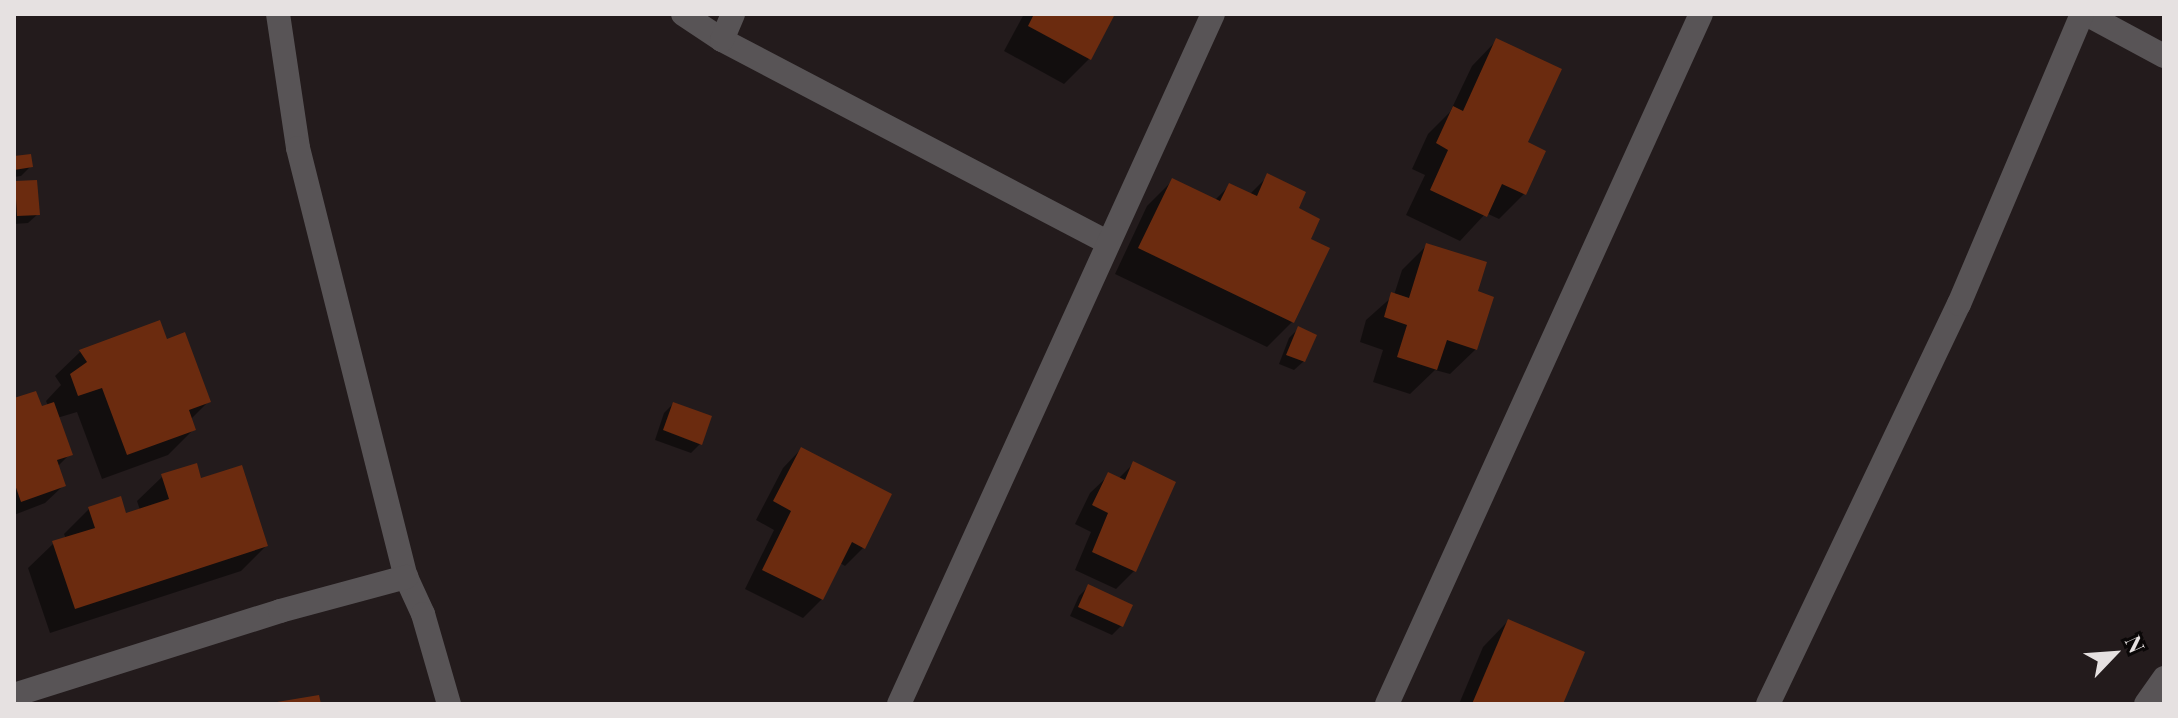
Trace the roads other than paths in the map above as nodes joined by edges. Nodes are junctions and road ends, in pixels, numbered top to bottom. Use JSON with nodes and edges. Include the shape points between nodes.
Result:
{"nodes":[{"id":1,"x":278,"y":14,"type":"edge"},
{"id":2,"x":683,"y":14,"type":"edge"},
{"id":3,"x":733,"y":14,"type":"edge"},
{"id":4,"x":1213,"y":14,"type":"edge"},
{"id":5,"x":1701,"y":14,"type":"edge"},
{"id":6,"x":2084,"y":14,"type":"edge"},
{"id":7,"x":722,"y":40,"type":"junction"},
{"id":8,"x":2164,"y":56,"type":"edge"},
{"id":9,"x":1107,"y":242,"type":"junction"},
{"id":10,"x":406,"y":577,"type":"junction"},
{"id":11,"x":2164,"y":678,"type":"edge"},
{"id":12,"x":14,"y":695,"type":"edge"},
{"id":13,"x":449,"y":704,"type":"edge"},
{"id":14,"x":899,"y":704,"type":"edge"},
{"id":15,"x":1387,"y":704,"type":"edge"},
{"id":16,"x":1768,"y":704,"type":"edge"},
{"id":17,"x":2146,"y":704,"type":"edge"}],
"edges":[{"from":1,"to":10,"type":"street","via":[[298,148]]},
{"from":2,"to":7,"type":"street"},
{"from":3,"to":7,"type":"street"},
{"from":4,"to":9,"type":"street"},
{"from":5,"to":15,"type":"street"},
{"from":6,"to":8,"type":"street"},
{"from":6,"to":16,"type":"street","via":[[1959,304]]},
{"from":7,"to":9,"type":"street"},
{"from":9,"to":14,"type":"street"},
{"from":10,"to":12,"type":"street"},
{"from":10,"to":13,"type":"street","via":[[423,614]]},
{"from":11,"to":17,"type":"street"}]}
